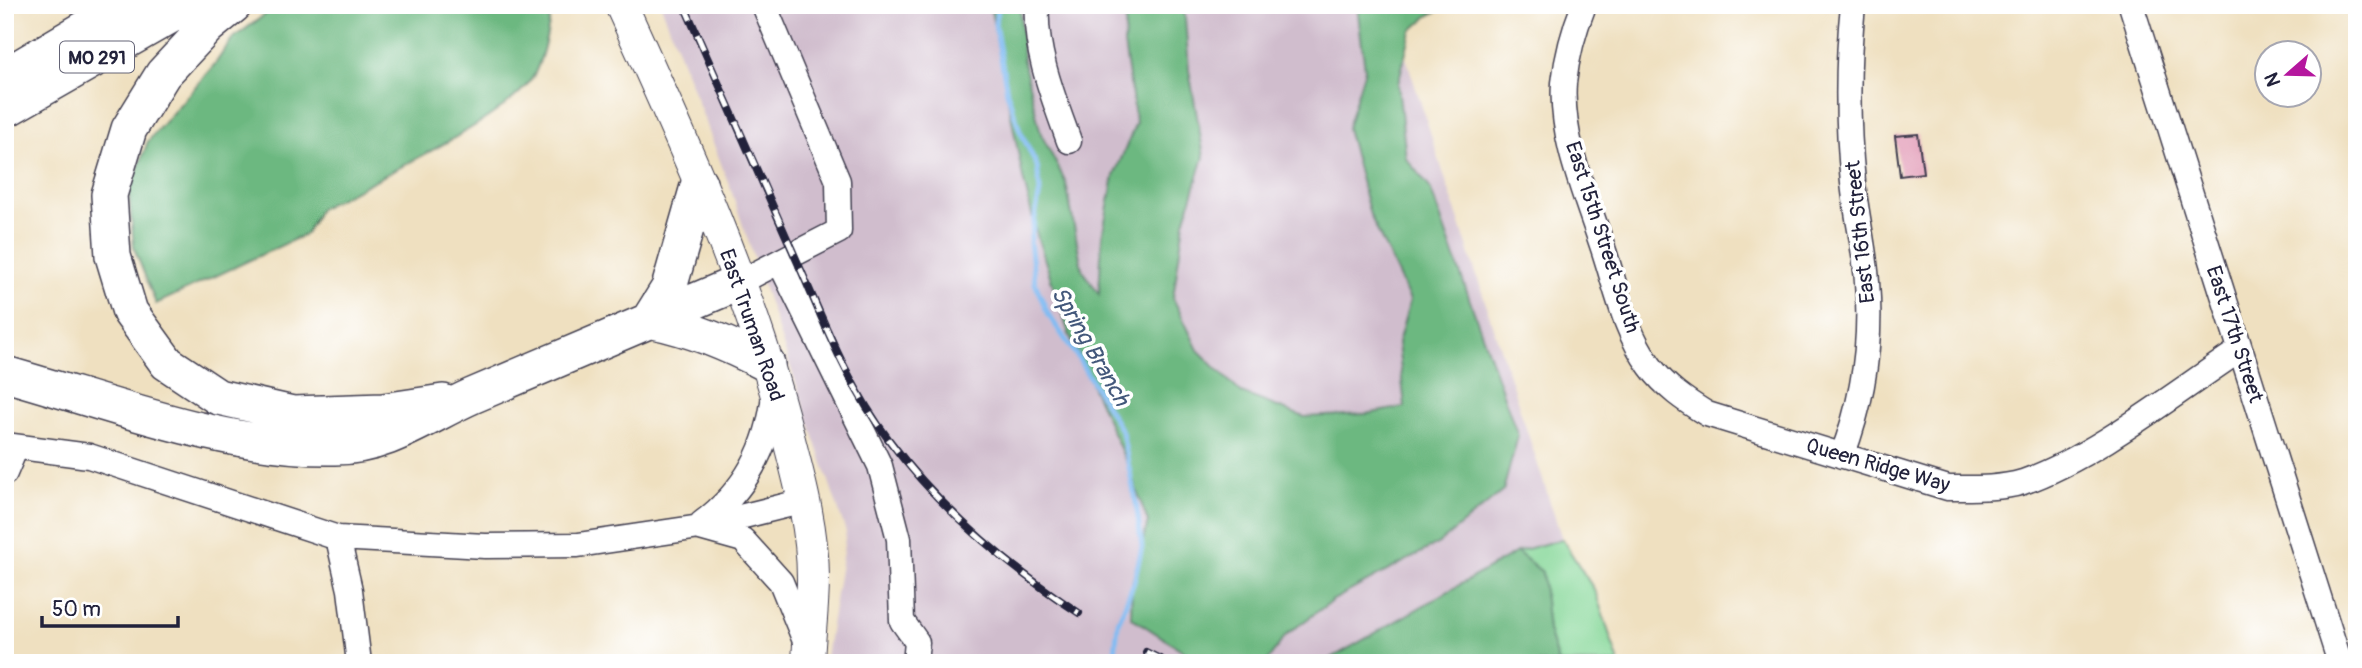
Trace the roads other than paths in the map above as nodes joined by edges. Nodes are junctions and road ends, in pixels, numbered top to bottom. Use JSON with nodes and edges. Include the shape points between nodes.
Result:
{"nodes":[{"id":1,"x":125,"y":5,"type":"edge"},
{"id":2,"x":189,"y":5,"type":"edge"},
{"id":3,"x":234,"y":5,"type":"edge"},
{"id":4,"x":621,"y":5,"type":"edge"},
{"id":5,"x":764,"y":5,"type":"edge"},
{"id":6,"x":1037,"y":5,"type":"edge"},
{"id":7,"x":1584,"y":5,"type":"edge"},
{"id":8,"x":1853,"y":5,"type":"edge"},
{"id":9,"x":2131,"y":5,"type":"edge"},
{"id":10,"x":5,"y":76,"type":"edge"},
{"id":11,"x":5,"y":110,"type":"edge"},
{"id":12,"x":1069,"y":141,"type":"dead end"},
{"id":13,"x":699,"y":183,"type":"junction"},
{"id":14,"x":780,"y":263,"type":"junction"},
{"id":15,"x":740,"y":282,"type":"junction"},
{"id":16,"x":649,"y":320,"type":"junction"},
{"id":17,"x":2240,"y":350,"type":"junction"},
{"id":18,"x":5,"y":374,"type":"edge"},
{"id":19,"x":771,"y":375,"type":"junction"},
{"id":20,"x":1662,"y":379,"type":"joint"},
{"id":21,"x":468,"y":398,"type":"junction"},
{"id":22,"x":11,"y":446,"type":"edge"},
{"id":23,"x":1842,"y":456,"type":"junction"},
{"id":24,"x":5,"y":473,"type":"edge"},
{"id":25,"x":804,"y":501,"type":"junction"},
{"id":26,"x":696,"y":527,"type":"junction"},
{"id":27,"x":338,"y":538,"type":"junction"},
{"id":28,"x":808,"y":656,"type":"edge"},
{"id":29,"x":359,"y":663,"type":"edge"},
{"id":30,"x":915,"y":663,"type":"edge"},
{"id":31,"x":2340,"y":663,"type":"edge"}],
"edges":[{"from":1,"to":10,"type":"highway","number":"MO 291"},
{"from":2,"to":11,"type":"highway","number":"MO 291"},
{"from":3,"to":21,"type":"highway","via":[[163,74],[129,129],[109,195],[113,256],[130,312],[167,363],[218,397],[293,414],[383,411]]},
{"from":4,"to":13,"type":"main road","name":"East Truman Road"},
{"from":5,"to":14,"type":"street","via":[[838,181],[839,231]]},
{"from":6,"to":12,"type":"street","via":[[1048,82]]},
{"from":7,"to":20,"type":"street","name":"East 15th Street South","via":[[1572,37],[1564,83],[1566,121],[1627,322]]},
{"from":8,"to":23,"type":"street","name":"East 16th Street","via":[[1849,96],[1868,336],[1858,414]]},
{"from":9,"to":17,"type":"street","name":"East 17th Street"},
{"from":13,"to":15,"type":"main road","name":"East Truman Road"},
{"from":13,"to":16,"type":"highway","via":[[669,288]]},
{"from":14,"to":15,"type":"street"},
{"from":14,"to":30,"type":"street","via":[[880,466],[899,539],[902,621],[918,642]]},
{"from":15,"to":16,"type":"highway"},
{"from":15,"to":19,"type":"main road","name":"East Truman Road"},
{"from":16,"to":19,"type":"highway","via":[[721,340]]},
{"from":16,"to":21,"type":"highway"},
{"from":17,"to":23,"type":"street","name":"Queen Ridge Way","via":[[2069,463],[2021,482],[1979,489],[1948,488]]},
{"from":17,"to":31,"type":"street","name":"East 17th Street"},
{"from":18,"to":21,"type":"highway","via":[[207,431],[278,445],[338,448],[401,434]]},
{"from":19,"to":25,"type":"main road","name":"East Truman Road"},
{"from":19,"to":26,"type":"street","via":[[771,422],[742,486]]},
{"from":20,"to":23,"type":"street","name":"Queen Ridge Way","via":[[1707,414]]},
{"from":22,"to":24,"type":"street"},
{"from":22,"to":27,"type":"street","via":[[89,456]]},
{"from":25,"to":26,"type":"street"},
{"from":25,"to":28,"type":"main road","name":"East Truman Road","via":[[813,576]]},
{"from":26,"to":27,"type":"street","via":[[578,545],[485,546]]},
{"from":26,"to":28,"type":"street","via":[[743,540],[780,582]]},
{"from":27,"to":29,"type":"street"}]}
